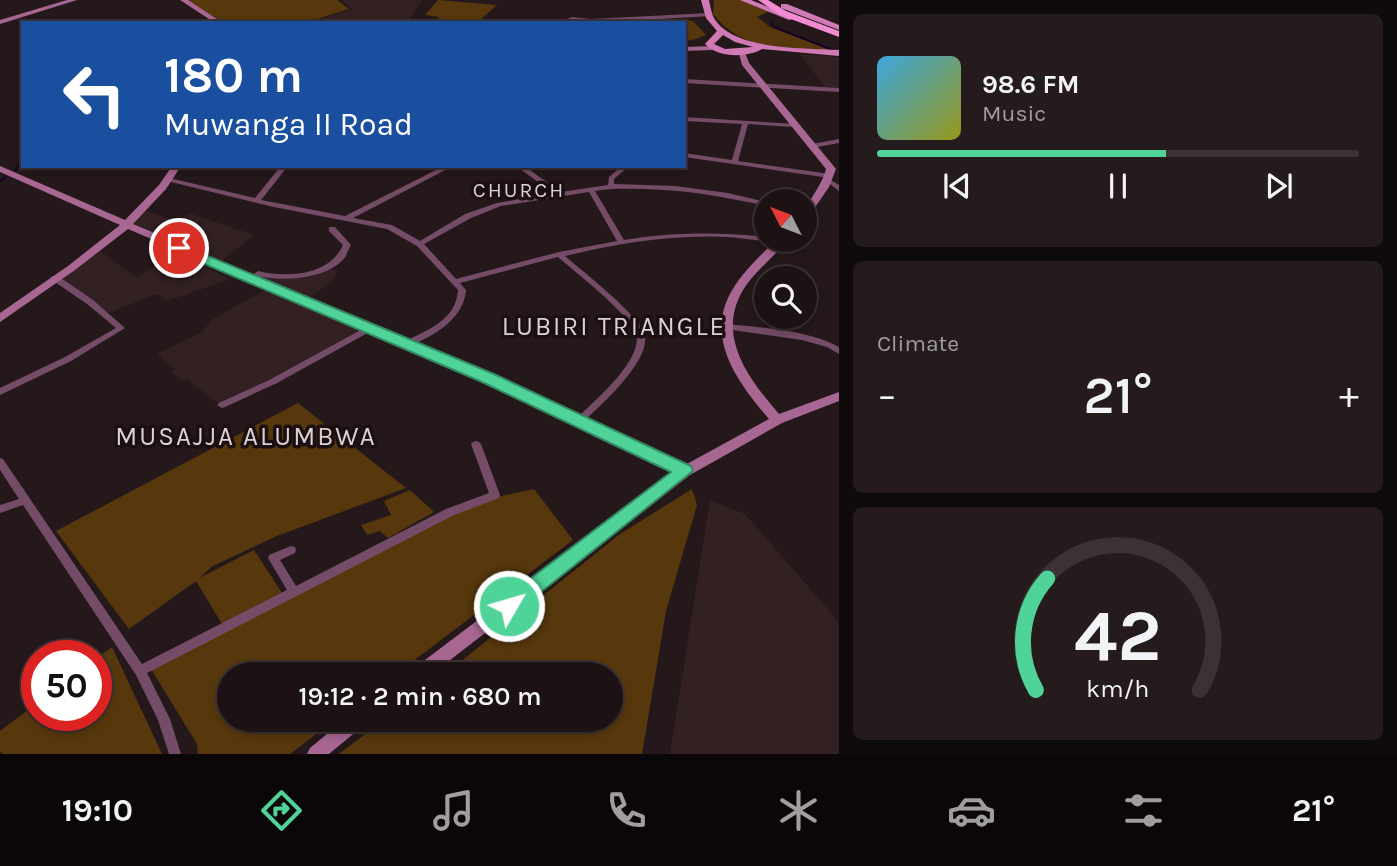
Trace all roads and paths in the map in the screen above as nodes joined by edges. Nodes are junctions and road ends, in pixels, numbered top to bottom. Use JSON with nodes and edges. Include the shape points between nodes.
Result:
{"nodes":[{"id":1,"x":74,"y":0,"type":"edge"},
{"id":2,"x":183,"y":0,"type":"edge"},
{"id":3,"x":762,"y":0,"type":"edge"},
{"id":4,"x":769,"y":0,"type":"edge"},
{"id":5,"x":746,"y":1,"type":"edge"},
{"id":6,"x":707,"y":2,"type":"edge"},
{"id":7,"x":709,"y":15,"type":"junction"},
{"id":8,"x":217,"y":21,"type":"edge"},
{"id":9,"x":566,"y":21,"type":"edge"},
{"id":10,"x":584,"y":21,"type":"edge"},
{"id":11,"x":607,"y":21,"type":"edge"},
{"id":12,"x":0,"y":22,"type":"edge"},
{"id":13,"x":839,"y":28,"type":"edge"},
{"id":14,"x":721,"y":32,"type":"junction"},
{"id":15,"x":839,"y":35,"type":"edge"},
{"id":16,"x":739,"y":41,"type":"junction"},
{"id":17,"x":798,"y":49,"type":"junction"},
{"id":18,"x":686,"y":50,"type":"edge"},
{"id":19,"x":717,"y":50,"type":"junction"},
{"id":20,"x":839,"y":54,"type":"edge"},
{"id":21,"x":742,"y":55,"type":"junction"},
{"id":22,"x":686,"y":81,"type":"edge"},
{"id":23,"x":763,"y":86,"type":"junction"},
{"id":24,"x":839,"y":90,"type":"edge"},
{"id":25,"x":686,"y":119,"type":"edge"},
{"id":26,"x":746,"y":122,"type":"junction"},
{"id":27,"x":794,"y":125,"type":"junction"},
{"id":28,"x":839,"y":141,"type":"edge"},
{"id":29,"x":812,"y":146,"type":"junction"},
{"id":30,"x":686,"y":155,"type":"edge"},
{"id":31,"x":735,"y":161,"type":"junction"},
{"id":32,"x":176,"y":168,"type":"edge"},
{"id":33,"x":283,"y":168,"type":"edge"},
{"id":34,"x":446,"y":168,"type":"edge"},
{"id":35,"x":522,"y":168,"type":"edge"},
{"id":36,"x":624,"y":168,"type":"edge"},
{"id":37,"x":0,"y":169,"type":"edge"},
{"id":38,"x":832,"y":173,"type":"edge"},
{"id":39,"x":169,"y":180,"type":"junction"},
{"id":40,"x":611,"y":186,"type":"junction"},
{"id":41,"x":592,"y":189,"type":"junction"},
{"id":42,"x":839,"y":189,"type":"edge"},
{"id":43,"x":559,"y":194,"type":"junction"},
{"id":44,"x":817,"y":196,"type":"edge"},
{"id":45,"x":256,"y":201,"type":"junction"},
{"id":46,"x":754,"y":201,"type":"edge"},
{"id":47,"x":347,"y":218,"type":"junction"},
{"id":48,"x":126,"y":225,"type":"junction"},
{"id":49,"x":332,"y":229,"type":"dead end"},
{"id":50,"x":754,"y":238,"type":"edge"},
{"id":51,"x":621,"y":241,"type":"junction"},
{"id":52,"x":420,"y":244,"type":"junction"},
{"id":53,"x":768,"y":252,"type":"edge"},
{"id":54,"x":559,"y":254,"type":"junction"},
{"id":55,"x":252,"y":278,"type":"junction"},
{"id":56,"x":57,"y":280,"type":"junction"},
{"id":57,"x":455,"y":282,"type":"junction"},
{"id":58,"x":0,"y":318,"type":"edge"},
{"id":59,"x":728,"y":327,"type":"junction"},
{"id":60,"x":370,"y":328,"type":"junction"},
{"id":61,"x":409,"y":343,"type":"junction"},
{"id":62,"x":839,"y":351,"type":"edge"},
{"id":63,"x":0,"y":392,"type":"edge"},
{"id":64,"x":839,"y":396,"type":"edge"},
{"id":65,"x":222,"y":405,"type":"dead end"},
{"id":66,"x":580,"y":420,"type":"junction"},
{"id":67,"x":777,"y":420,"type":"junction"},
{"id":68,"x":477,"y":444,"type":"dead end"},
{"id":69,"x":0,"y":462,"type":"edge"},
{"id":70,"x":685,"y":471,"type":"junction"},
{"id":71,"x":24,"y":501,"type":"junction"},
{"id":72,"x":0,"y":509,"type":"edge"},
{"id":73,"x":290,"y":550,"type":"dead end"},
{"id":74,"x":293,"y":592,"type":"junction"},
{"id":75,"x":435,"y":662,"type":"edge"},
{"id":76,"x":140,"y":671,"type":"junction"},
{"id":77,"x":342,"y":732,"type":"edge"},
{"id":78,"x":175,"y":754,"type":"edge"},
{"id":79,"x":316,"y":754,"type":"edge"}],
"edges":[{"from":1,"to":12,"type":"main road"},
{"from":2,"to":8,"type":"main road"},
{"from":3,"to":15,"type":"highway"},
{"from":4,"to":13,"type":"main road"},
{"from":5,"to":15,"type":"main road"},
{"from":6,"to":7,"type":"main road"},
{"from":7,"to":11,"type":"street"},
{"from":7,"to":14,"type":"main road"},
{"from":9,"to":10,"type":"street"},
{"from":14,"to":16,"type":"main road"},
{"from":14,"to":19,"type":"main road","via":[[709,44]]},
{"from":16,"to":17,"type":"main road"},
{"from":16,"to":21,"type":"main road"},
{"from":17,"to":20,"type":"main road"},
{"from":17,"to":21,"type":"main road"},
{"from":18,"to":19,"type":"main road"},
{"from":19,"to":21,"type":"main road"},
{"from":21,"to":23,"type":"main road"},
{"from":22,"to":23,"type":"street"},
{"from":23,"to":24,"type":"street"},
{"from":23,"to":27,"type":"main road"},
{"from":25,"to":26,"type":"street"},
{"from":26,"to":27,"type":"street"},
{"from":26,"to":31,"type":"street"},
{"from":27,"to":29,"type":"main road"},
{"from":28,"to":29,"type":"street"},
{"from":29,"to":38,"type":"main road"},
{"from":30,"to":31,"type":"street"},
{"from":31,"to":38,"type":"street"},
{"from":32,"to":39,"type":"main road"},
{"from":33,"to":45,"type":"street"},
{"from":34,"to":47,"type":"street"},
{"from":35,"to":43,"type":"street"},
{"from":36,"to":40,"type":"street","via":[[611,178]]},
{"from":37,"to":48,"type":"main road"},
{"from":38,"to":42,"type":"street"},
{"from":38,"to":44,"type":"main road"},
{"from":39,"to":45,"type":"street"},
{"from":39,"to":48,"type":"main road"},
{"from":40,"to":41,"type":"street"},
{"from":40,"to":46,"type":"street","via":[[675,188]]},
{"from":41,"to":43,"type":"street"},
{"from":41,"to":51,"type":"street"},
{"from":43,"to":52,"type":"street","via":[[486,208]]},
{"from":45,"to":47,"type":"street"},
{"from":47,"to":52,"type":"street","via":[[389,227]]},
{"from":48,"to":55,"type":"main road"},
{"from":48,"to":56,"type":"main road"},
{"from":49,"to":55,"type":"street","via":[[347,245],[341,258],[304,276],[280,278],[258,273]]},
{"from":50,"to":51,"type":"street","via":[[714,233]]},
{"from":51,"to":54,"type":"street"},
{"from":52,"to":57,"type":"street"},
{"from":53,"to":59,"type":"main road","via":[[731,301]]},
{"from":54,"to":57,"type":"street"},
{"from":54,"to":66,"type":"street","via":[[617,306],[641,335],[624,373]]},
{"from":55,"to":60,"type":"main road"},
{"from":56,"to":58,"type":"main road"},
{"from":56,"to":63,"type":"street","via":[[121,328]]},
{"from":57,"to":61,"type":"street","via":[[462,290],[458,311]]},
{"from":59,"to":62,"type":"street","via":[[785,334]]},
{"from":59,"to":67,"type":"main road","via":[[731,349],[746,382]]},
{"from":60,"to":61,"type":"main road"},
{"from":60,"to":65,"type":"street"},
{"from":61,"to":66,"type":"main road"},
{"from":64,"to":67,"type":"main road"},
{"from":66,"to":70,"type":"main road"},
{"from":67,"to":70,"type":"main road"},
{"from":68,"to":74,"type":"street","via":[[495,495],[450,512]]},
{"from":69,"to":71,"type":"street"},
{"from":70,"to":75,"type":"main road"},
{"from":71,"to":72,"type":"street"},
{"from":71,"to":76,"type":"street"},
{"from":73,"to":74,"type":"street","via":[[273,558]]},
{"from":74,"to":76,"type":"street"},
{"from":76,"to":78,"type":"street"},
{"from":77,"to":79,"type":"main road"}]}
